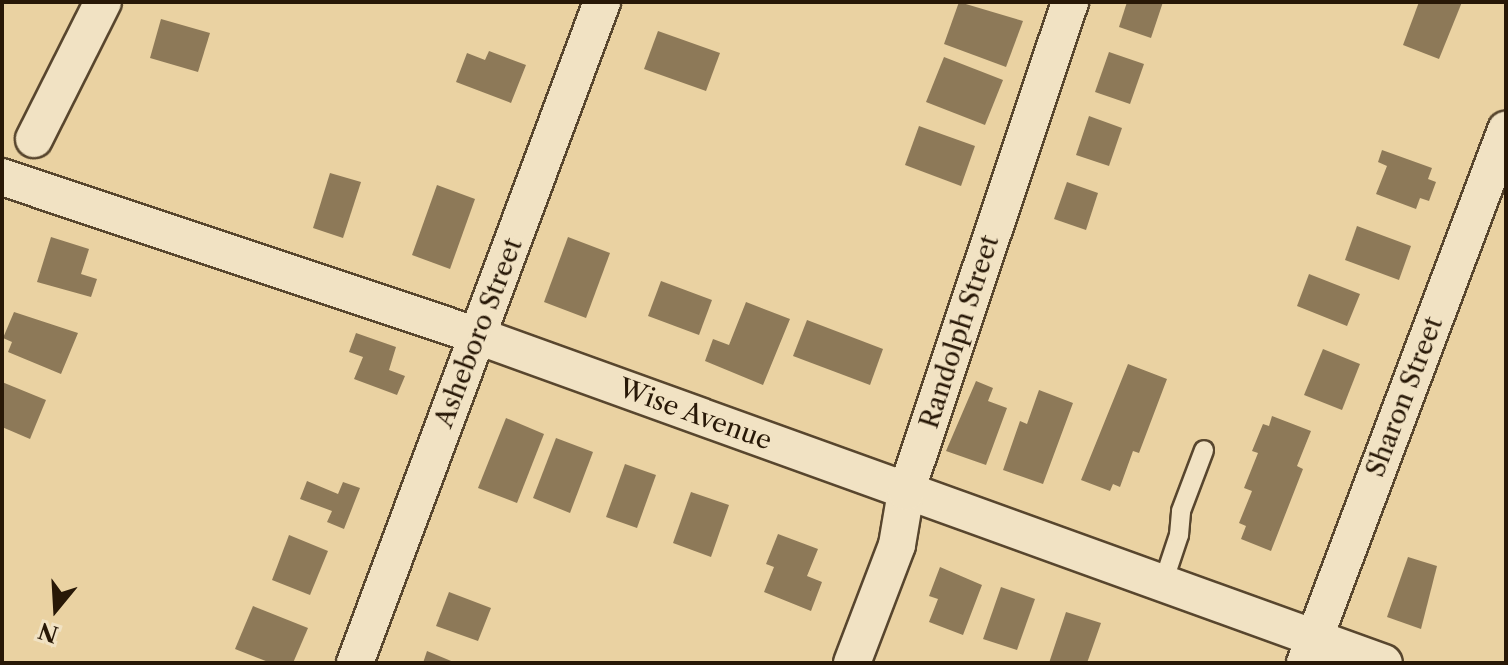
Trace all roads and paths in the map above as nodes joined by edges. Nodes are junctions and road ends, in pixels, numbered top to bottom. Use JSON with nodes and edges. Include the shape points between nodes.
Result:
{"nodes":[{"id":1,"x":103,"y":2,"type":"edge"},
{"id":2,"x":602,"y":2,"type":"edge"},
{"id":3,"x":1070,"y":2,"type":"edge"},
{"id":4,"x":1506,"y":130,"type":"edge"},
{"id":5,"x":34,"y":139,"type":"dead end"},
{"id":6,"x":2,"y":177,"type":"edge"},
{"id":7,"x":478,"y":336,"type":"junction"},
{"id":8,"x":1204,"y":450,"type":"dead end"},
{"id":9,"x":906,"y":492,"type":"junction"},
{"id":10,"x":1163,"y":583,"type":"junction"},
{"id":11,"x":1310,"y":650,"type":"edge"},
{"id":12,"x":355,"y":663,"type":"edge"},
{"id":13,"x":852,"y":663,"type":"edge"},
{"id":14,"x":1384,"y":663,"type":"edge"}],
"edges":[{"from":1,"to":5,"type":"street"},
{"from":2,"to":7,"type":"street","name":"Asheboro Street"},
{"from":3,"to":9,"type":"street","name":"Randolph Street"},
{"from":4,"to":11,"type":"street","name":"Sharon Street"},
{"from":6,"to":7,"type":"street","name":"Wise Avenue"},
{"from":7,"to":9,"type":"street","name":"Wise Avenue"},
{"from":7,"to":12,"type":"street","name":"Asheboro Street"},
{"from":8,"to":10,"type":"lane","via":[[1181,511]]},
{"from":9,"to":10,"type":"street","name":"Wise Avenue"},
{"from":9,"to":13,"type":"street","name":"Randolph Street","via":[[897,545]]},
{"from":10,"to":11,"type":"street","name":"Wise Avenue"},
{"from":11,"to":14,"type":"street","name":"Wise Avenue"}]}
